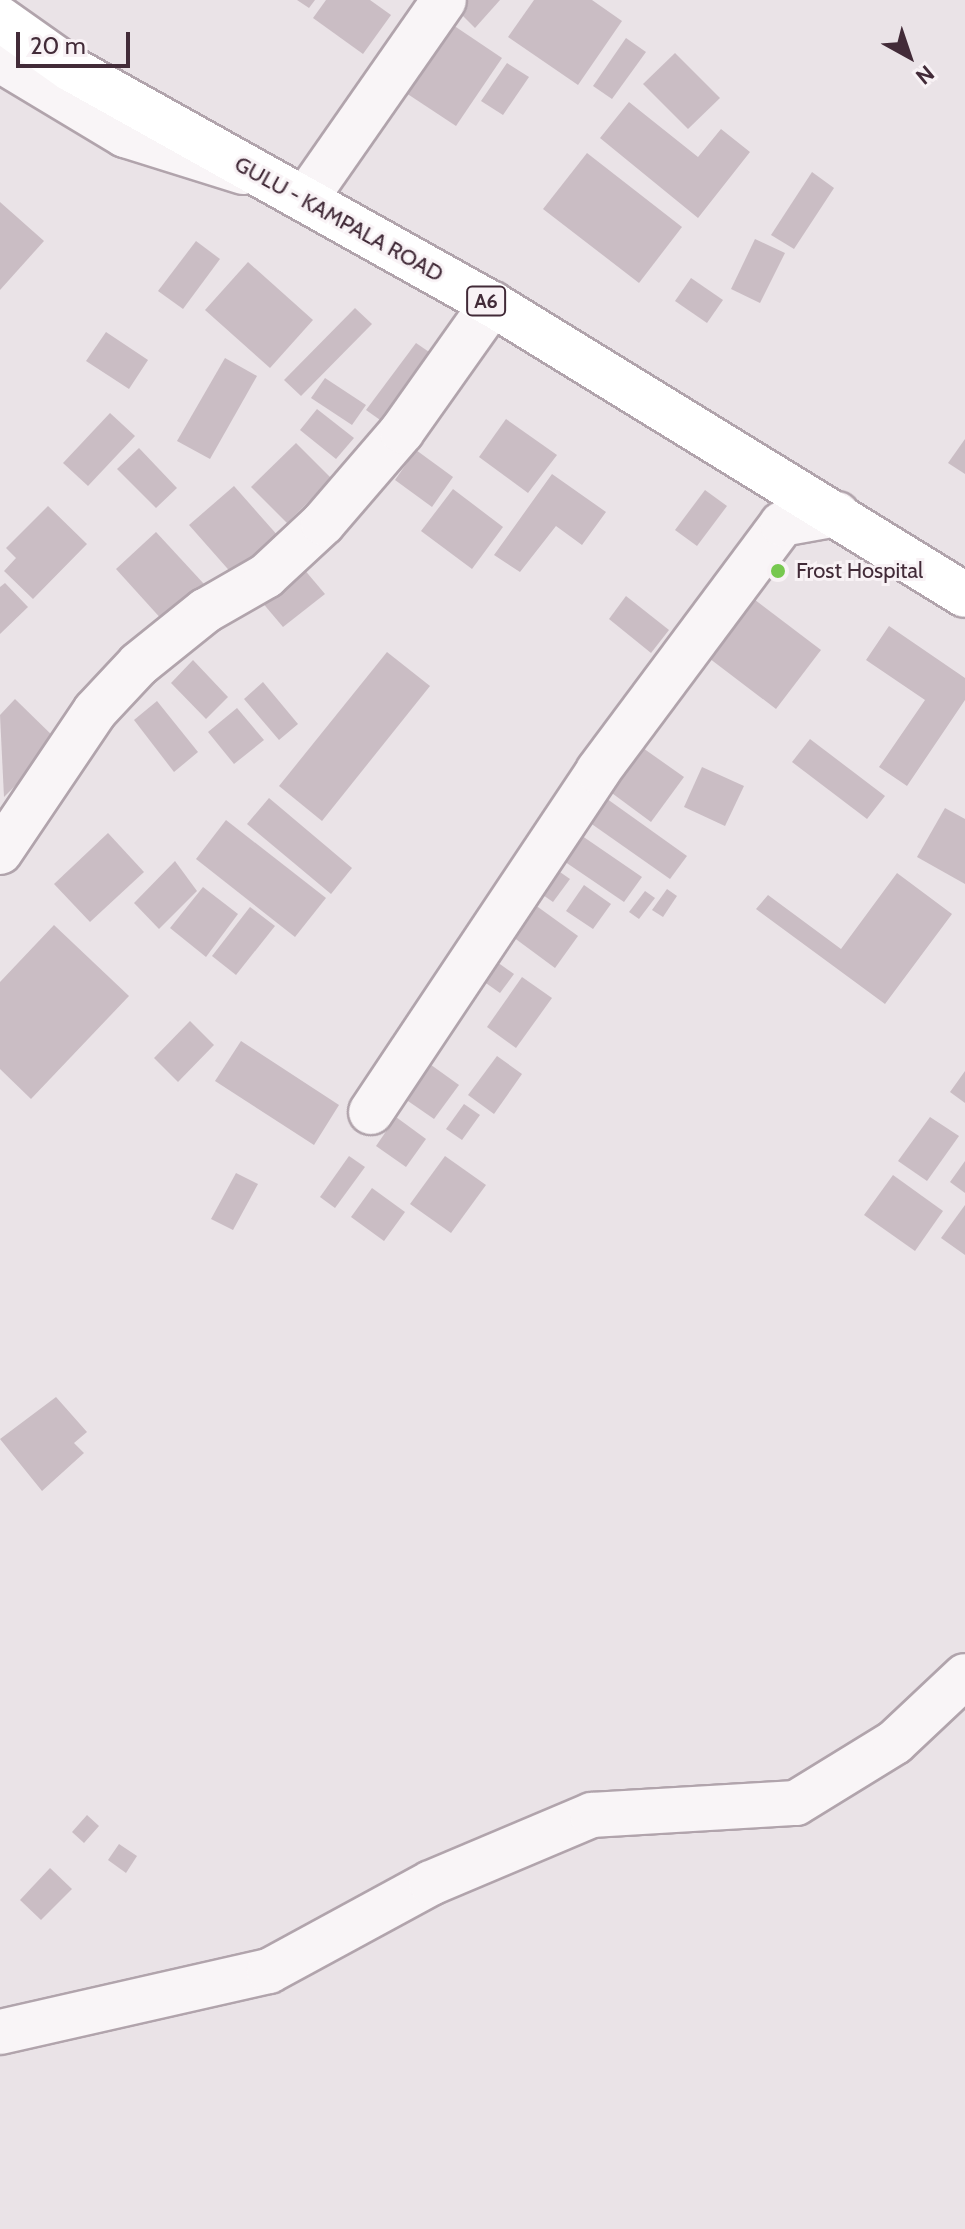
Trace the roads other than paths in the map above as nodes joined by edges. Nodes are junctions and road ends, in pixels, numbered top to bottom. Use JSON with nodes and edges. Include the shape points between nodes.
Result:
{"nodes":[{"id":1,"x":444,"y":0,"type":"edge"},
{"id":2,"x":0,"y":19,"type":"edge"},
{"id":3,"x":0,"y":60,"type":"edge"},
{"id":4,"x":264,"y":176,"type":"junction"},
{"id":5,"x":306,"y":198,"type":"junction"},
{"id":6,"x":492,"y":304,"type":"junction"},
{"id":7,"x":837,"y":514,"type":"junction"},
{"id":8,"x":965,"y":595,"type":"edge"},
{"id":9,"x":0,"y":852,"type":"edge"},
{"id":10,"x":371,"y":1112,"type":"dead end"},
{"id":11,"x":965,"y":1676,"type":"edge"},
{"id":12,"x":0,"y":2032,"type":"edge"}],
"edges":[{"from":1,"to":5,"type":"street"},
{"from":2,"to":4,"type":"main road","name":"GULU - KAMPALA ROAD","number":"A6","via":[[71,69]]},
{"from":3,"to":4,"type":"street","via":[[125,135],[213,167]]},
{"from":4,"to":5,"type":"main road","name":"GULU - KAMPALA ROAD","number":"A6"},
{"from":5,"to":6,"type":"main road","name":"GULU - KAMPALA ROAD","number":"A6"},
{"from":6,"to":7,"type":"main road","name":"GULU - KAMPALA ROAD","number":"A6"},
{"from":6,"to":9,"type":"street","via":[[402,431],[323,523],[266,576],[205,611],[139,664],[95,711]]},
{"from":7,"to":8,"type":"main road","name":"GULU - KAMPALA ROAD","number":"A6"},
{"from":7,"to":10,"type":"street","via":[[782,524],[598,771]]},
{"from":11,"to":12,"type":"street","via":[[895,1742],[796,1803],[592,1815],[431,1883],[269,1971]]}]}
